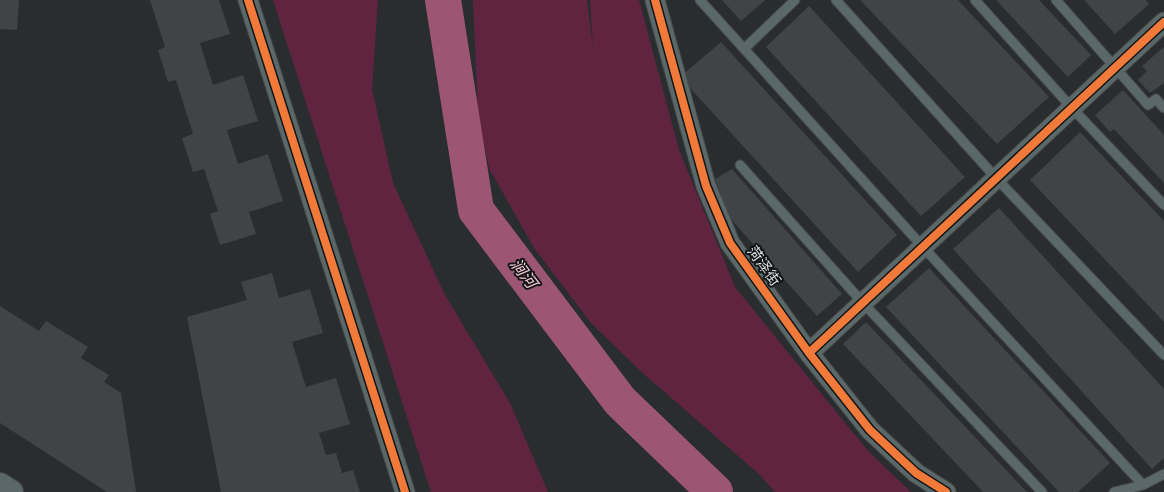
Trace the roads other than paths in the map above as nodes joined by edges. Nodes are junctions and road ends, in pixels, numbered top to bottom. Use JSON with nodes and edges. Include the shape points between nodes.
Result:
{"nodes":[{"id":1,"x":248,"y":0,"type":"edge"},
{"id":2,"x":655,"y":0,"type":"edge"},
{"id":3,"x":700,"y":0,"type":"edge"},
{"id":4,"x":795,"y":0,"type":"edge"},
{"id":5,"x":836,"y":0,"type":"edge"},
{"id":6,"x":975,"y":0,"type":"edge"},
{"id":7,"x":1056,"y":0,"type":"edge"},
{"id":8,"x":1164,"y":22,"type":"edge"},
{"id":9,"x":744,"y":49,"type":"junction"},
{"id":10,"x":1115,"y":67,"type":"junction"},
{"id":11,"x":1072,"y":108,"type":"junction"},
{"id":12,"x":1164,"y":108,"type":"edge"},
{"id":13,"x":740,"y":165,"type":"dead end"},
{"id":14,"x":997,"y":180,"type":"junction"},
{"id":15,"x":1164,"y":206,"type":"edge"},
{"id":16,"x":923,"y":247,"type":"junction"},
{"id":17,"x":862,"y":303,"type":"junction"},
{"id":18,"x":809,"y":353,"type":"junction"},
{"id":19,"x":1164,"y":355,"type":"edge"},
{"id":20,"x":1164,"y":474,"type":"edge"},
{"id":21,"x":0,"y":485,"type":"edge"},
{"id":22,"x":1143,"y":485,"type":"junction"},
{"id":23,"x":11,"y":492,"type":"edge"},
{"id":24,"x":405,"y":492,"type":"edge"},
{"id":25,"x":946,"y":492,"type":"edge"},
{"id":26,"x":1042,"y":492,"type":"edge"},
{"id":27,"x":1114,"y":492,"type":"edge"}],
"edges":[{"from":1,"to":24,"type":"street"},
{"from":2,"to":18,"type":"street","name":"菏泽街","via":[[706,186],[730,243]]},
{"from":3,"to":9,"type":"lane"},
{"from":4,"to":9,"type":"lane"},
{"from":5,"to":14,"type":"lane"},
{"from":6,"to":11,"type":"lane"},
{"from":7,"to":10,"type":"lane"},
{"from":8,"to":10,"type":"street"},
{"from":9,"to":16,"type":"lane"},
{"from":10,"to":11,"type":"street"},
{"from":10,"to":12,"type":"lane","via":[[1148,105],[1156,99]]},
{"from":11,"to":14,"type":"street"},
{"from":11,"to":15,"type":"lane"},
{"from":13,"to":17,"type":"lane"},
{"from":14,"to":16,"type":"street"},
{"from":14,"to":19,"type":"lane"},
{"from":16,"to":17,"type":"street"},
{"from":16,"to":22,"type":"lane"},
{"from":17,"to":18,"type":"street"},
{"from":17,"to":26,"type":"lane"},
{"from":18,"to":25,"type":"street","name":"菏泽街","via":[[870,430],[916,473]]},
{"from":20,"to":22,"type":"lane"},
{"from":21,"to":23,"type":"street"},
{"from":22,"to":27,"type":"lane"}]}
